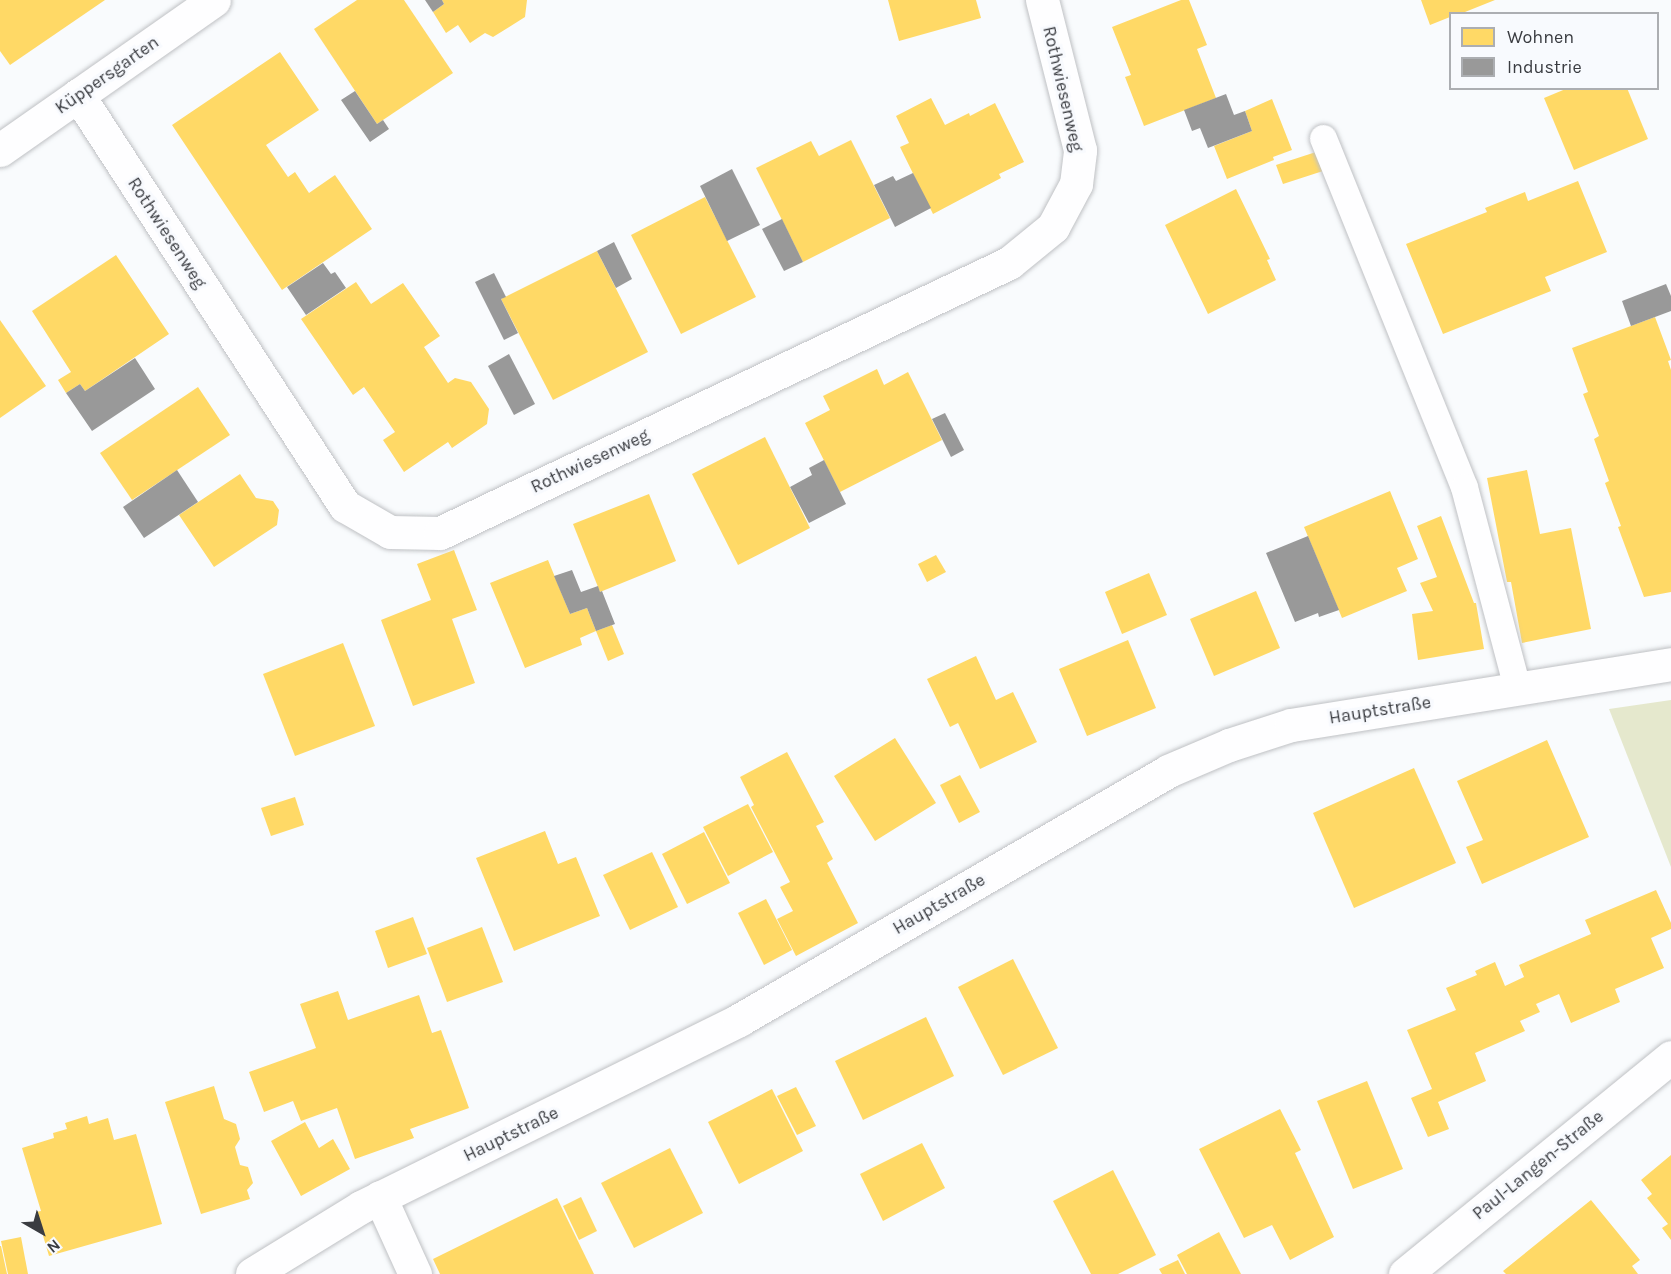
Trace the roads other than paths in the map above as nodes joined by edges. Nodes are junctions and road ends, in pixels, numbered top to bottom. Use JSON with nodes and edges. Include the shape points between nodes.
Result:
{"nodes":[{"id":1,"x":214,"y":0,"type":"edge"},
{"id":2,"x":1042,"y":0,"type":"edge"},
{"id":3,"x":78,"y":95,"type":"junction"},
{"id":4,"x":1323,"y":138,"type":"dead end"},
{"id":5,"x":0,"y":150,"type":"edge"},
{"id":6,"x":1671,"y":664,"type":"edge"},
{"id":7,"x":1517,"y":688,"type":"junction"},
{"id":8,"x":1671,"y":1057,"type":"edge"},
{"id":9,"x":380,"y":1197,"type":"junction"},
{"id":10,"x":252,"y":1274,"type":"edge"},
{"id":11,"x":415,"y":1274,"type":"edge"},
{"id":12,"x":1405,"y":1274,"type":"edge"}],
"edges":[{"from":1,"to":3,"type":"street","name":"Küppersgarten"},
{"from":2,"to":3,"type":"street","name":"Rothwiesenweg","via":[[1080,150],[1076,184],[1053,227],[1009,263],[440,533],[390,532],[345,506]]},
{"from":3,"to":5,"type":"street","name":"Küppersgarten"},
{"from":4,"to":7,"type":"lane","via":[[1464,487]]},
{"from":6,"to":7,"type":"street","name":"Hauptstraße"},
{"from":7,"to":9,"type":"street","name":"Hauptstraße","via":[[1291,725],[1168,771],[739,1020]]},
{"from":8,"to":12,"type":"street","name":"Paul-Langen-Straße"},
{"from":9,"to":10,"type":"street","name":"Hauptstraße"},
{"from":9,"to":11,"type":"street"}]}
